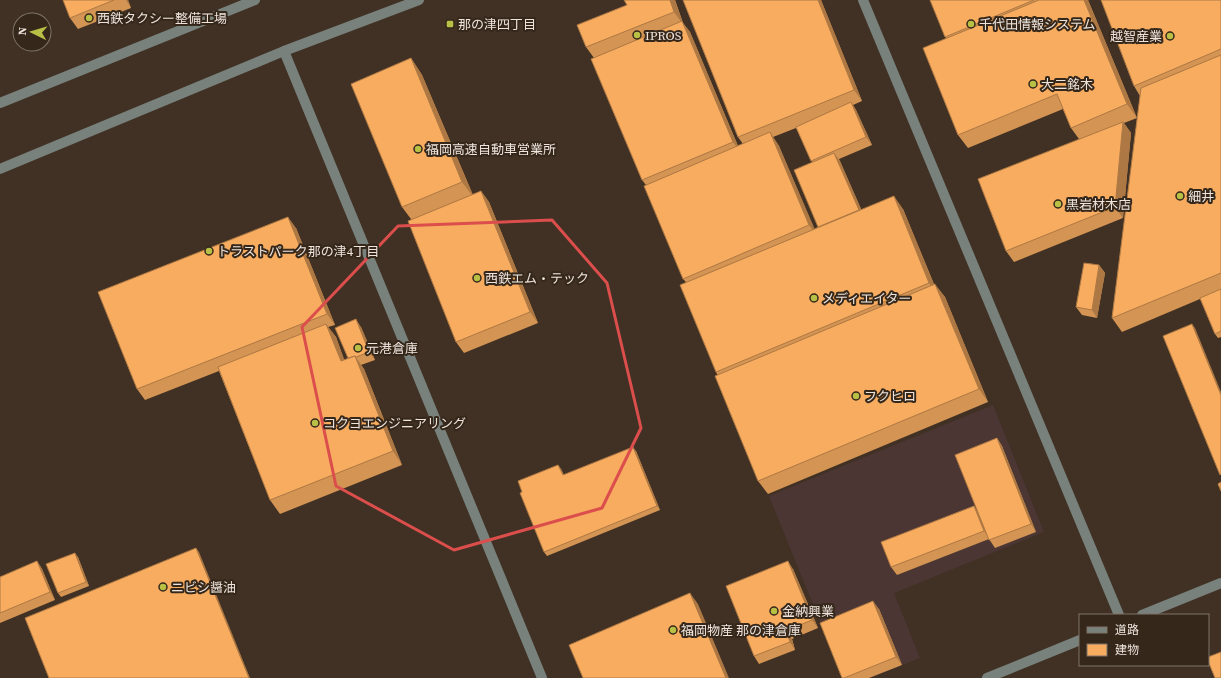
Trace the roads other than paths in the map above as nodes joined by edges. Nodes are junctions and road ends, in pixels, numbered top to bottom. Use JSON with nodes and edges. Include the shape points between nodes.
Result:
{"nodes":[{"id":1,"x":255,"y":0,"type":"edge"},
{"id":2,"x":419,"y":0,"type":"edge"},
{"id":3,"x":863,"y":0,"type":"edge"},
{"id":4,"x":284,"y":51,"type":"junction"},
{"id":5,"x":0,"y":103,"type":"edge"},
{"id":6,"x":0,"y":169,"type":"edge"},
{"id":7,"x":1221,"y":583,"type":"edge"},
{"id":8,"x":1119,"y":614,"type":"edge"},
{"id":9,"x":1144,"y":614,"type":"edge"},
{"id":10,"x":1079,"y":640,"type":"edge"},
{"id":11,"x":542,"y":678,"type":"edge"},
{"id":12,"x":987,"y":678,"type":"edge"}],
"edges":[{"from":1,"to":5,"type":"street"},
{"from":2,"to":4,"type":"street"},
{"from":3,"to":8,"type":"street"},
{"from":4,"to":6,"type":"street"},
{"from":4,"to":11,"type":"street"},
{"from":7,"to":9,"type":"street"},
{"from":10,"to":12,"type":"street"}]}
